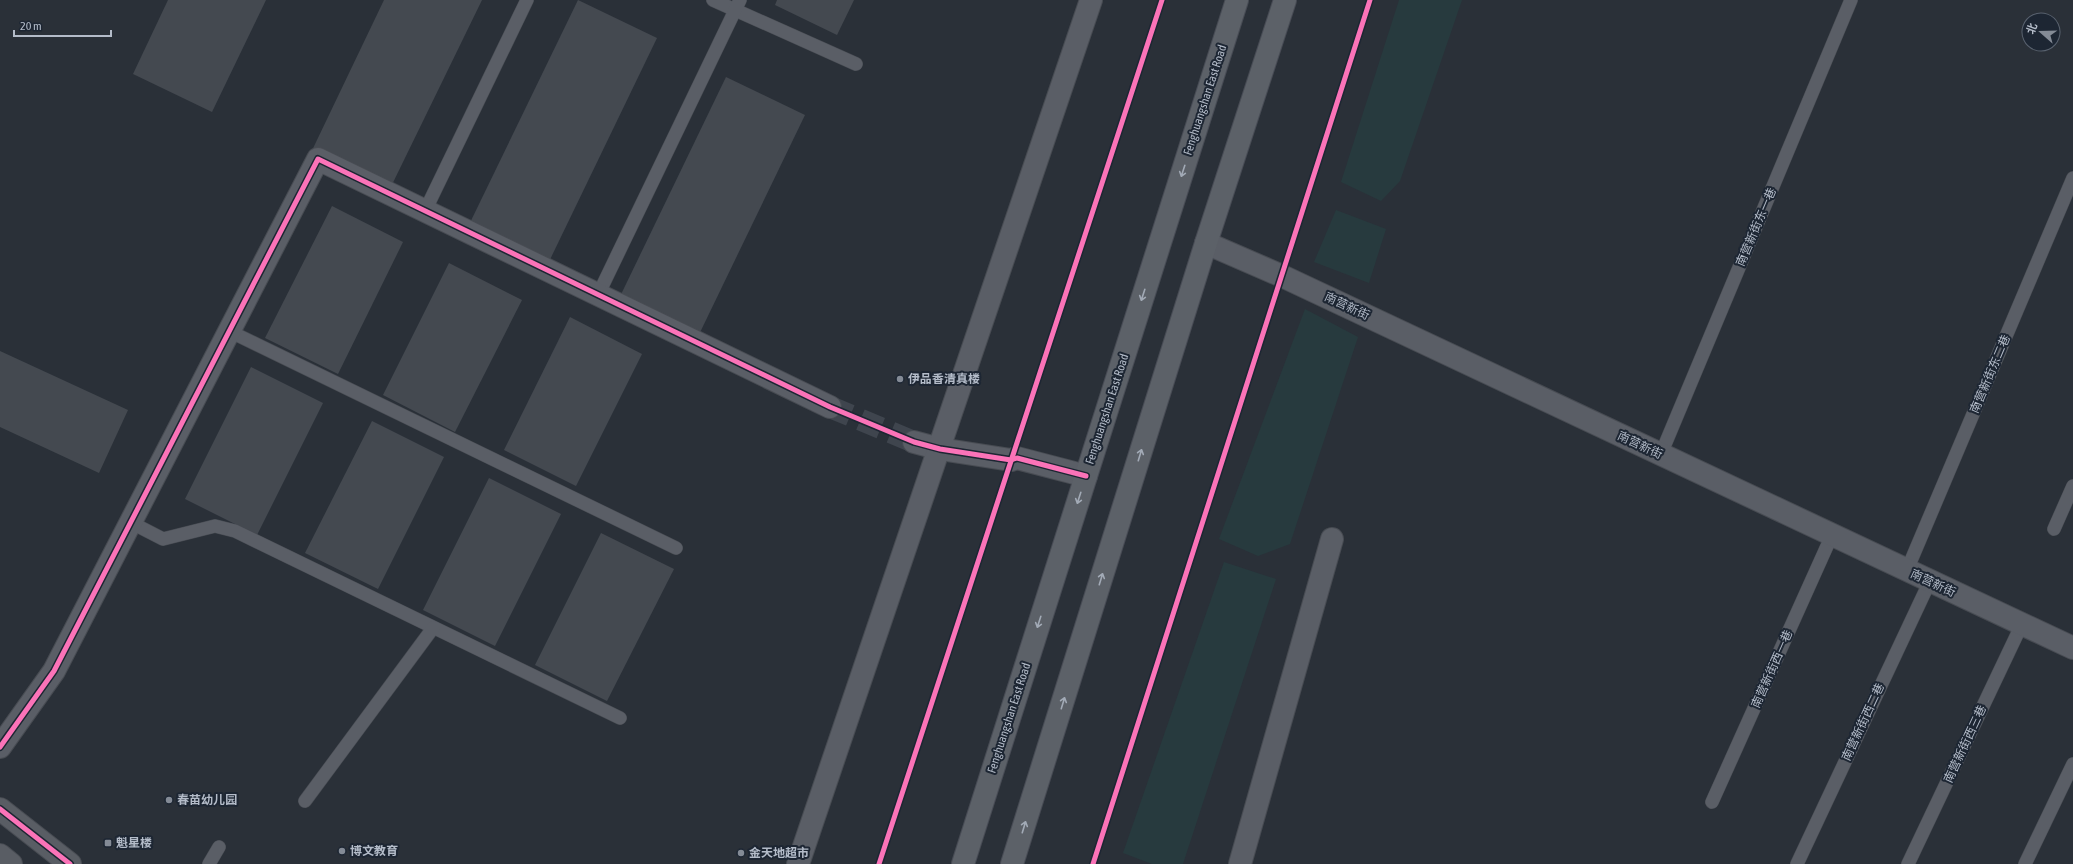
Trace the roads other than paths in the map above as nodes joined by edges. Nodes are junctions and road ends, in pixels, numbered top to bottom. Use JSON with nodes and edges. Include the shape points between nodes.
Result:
{"nodes":[{"id":1,"x":527,"y":0,"type":"edge"},
{"id":2,"x":713,"y":0,"type":"edge"},
{"id":3,"x":1091,"y":0,"type":"edge"},
{"id":4,"x":1237,"y":0,"type":"edge"},
{"id":5,"x":1285,"y":0,"type":"edge"},
{"id":6,"x":1852,"y":0,"type":"edge"},
{"id":7,"x":738,"y":5,"type":"edge"},
{"id":8,"x":856,"y":64,"type":"dead end"},
{"id":9,"x":2073,"y":178,"type":"edge"},
{"id":10,"x":425,"y":211,"type":"junction"},
{"id":11,"x":1206,"y":243,"type":"junction"},
{"id":12,"x":598,"y":295,"type":"junction"},
{"id":13,"x":229,"y":331,"type":"junction"},
{"id":14,"x":830,"y":407,"type":"tunnel mouth"},
{"id":15,"x":914,"y":442,"type":"tunnel mouth"},
{"id":16,"x":940,"y":449,"type":"junction"},
{"id":17,"x":1661,"y":454,"type":"junction"},
{"id":18,"x":1086,"y":476,"type":"junction"},
{"id":19,"x":2073,"y":486,"type":"edge"},
{"id":20,"x":130,"y":522,"type":"junction"},
{"id":21,"x":2054,"y":529,"type":"dead end"},
{"id":22,"x":1832,"y":535,"type":"junction"},
{"id":23,"x":1332,"y":539,"type":"dead end"},
{"id":24,"x":676,"y":548,"type":"dead end"},
{"id":25,"x":1907,"y":570,"type":"junction"},
{"id":26,"x":1930,"y":581,"type":"junction"},
{"id":27,"x":2022,"y":624,"type":"junction"},
{"id":28,"x":433,"y":628,"type":"junction"},
{"id":29,"x":2073,"y":648,"type":"edge"},
{"id":30,"x":620,"y":718,"type":"dead end"},
{"id":31,"x":0,"y":747,"type":"edge"},
{"id":32,"x":2073,"y":764,"type":"edge"},
{"id":33,"x":305,"y":801,"type":"dead end"},
{"id":34,"x":1712,"y":802,"type":"dead end"},
{"id":35,"x":0,"y":809,"type":"edge"},
{"id":36,"x":219,"y":848,"type":"dead end"},
{"id":37,"x":0,"y":855,"type":"edge"},
{"id":38,"x":11,"y":864,"type":"edge"},
{"id":39,"x":70,"y":864,"type":"edge"},
{"id":40,"x":210,"y":864,"type":"edge"},
{"id":41,"x":798,"y":864,"type":"edge"},
{"id":42,"x":963,"y":864,"type":"edge"},
{"id":43,"x":1012,"y":864,"type":"edge"},
{"id":44,"x":1240,"y":864,"type":"edge"},
{"id":45,"x":1797,"y":864,"type":"edge"},
{"id":46,"x":1908,"y":864,"type":"edge"},
{"id":47,"x":2025,"y":864,"type":"edge"}],
"edges":[{"from":1,"to":10,"type":"lane"},
{"from":2,"to":7,"type":"lane"},
{"from":3,"to":16,"type":"street"},
{"from":4,"to":18,"type":"main road","name":"Fenghuangshan East Road","one_way":true},
{"from":5,"to":11,"type":"main road"},
{"from":6,"to":17,"type":"lane","name":"南营新街东一巷"},
{"from":7,"to":8,"type":"lane"},
{"from":7,"to":12,"type":"lane"},
{"from":9,"to":25,"type":"lane","name":"南营新街东二巷"},
{"from":10,"to":12,"type":"street"},
{"from":10,"to":13,"type":"street","via":[[318,159]]},
{"from":11,"to":17,"type":"street","name":"南营新街","via":[[1282,276]]},
{"from":43,"to":11,"type":"main road","one_way":true},
{"from":12,"to":14,"type":"street"},
{"from":13,"to":20,"type":"street"},
{"from":13,"to":24,"type":"lane"},
{"from":15,"to":16,"type":"street"},
{"from":16,"to":18,"type":"street","via":[[1011,460],[1017,458]]},
{"from":16,"to":41,"type":"street"},
{"from":17,"to":22,"type":"street","name":"南营新街"},
{"from":18,"to":42,"type":"main road","name":"Fenghuangshan East Road","one_way":true},
{"from":19,"to":21,"type":"lane"},
{"from":20,"to":28,"type":"lane","via":[[163,539],[215,526],[236,532]]},
{"from":20,"to":31,"type":"street","via":[[54,671]]},
{"from":22,"to":25,"type":"street","name":"南营新街"},
{"from":22,"to":34,"type":"lane","name":"南营新街西一巷"},
{"from":23,"to":44,"type":"street"},
{"from":25,"to":26,"type":"street","name":"南营新街"},
{"from":26,"to":27,"type":"street","name":"南营新街"},
{"from":26,"to":45,"type":"lane","name":"南营新街西二巷"},
{"from":27,"to":29,"type":"street","name":"南营新街"},
{"from":27,"to":46,"type":"lane","name":"南营新街西三巷"},
{"from":28,"to":30,"type":"lane"},
{"from":28,"to":33,"type":"lane"},
{"from":32,"to":47,"type":"lane"},
{"from":35,"to":39,"type":"main road"},
{"from":36,"to":40,"type":"lane"},
{"from":37,"to":38,"type":"main road"}]}
